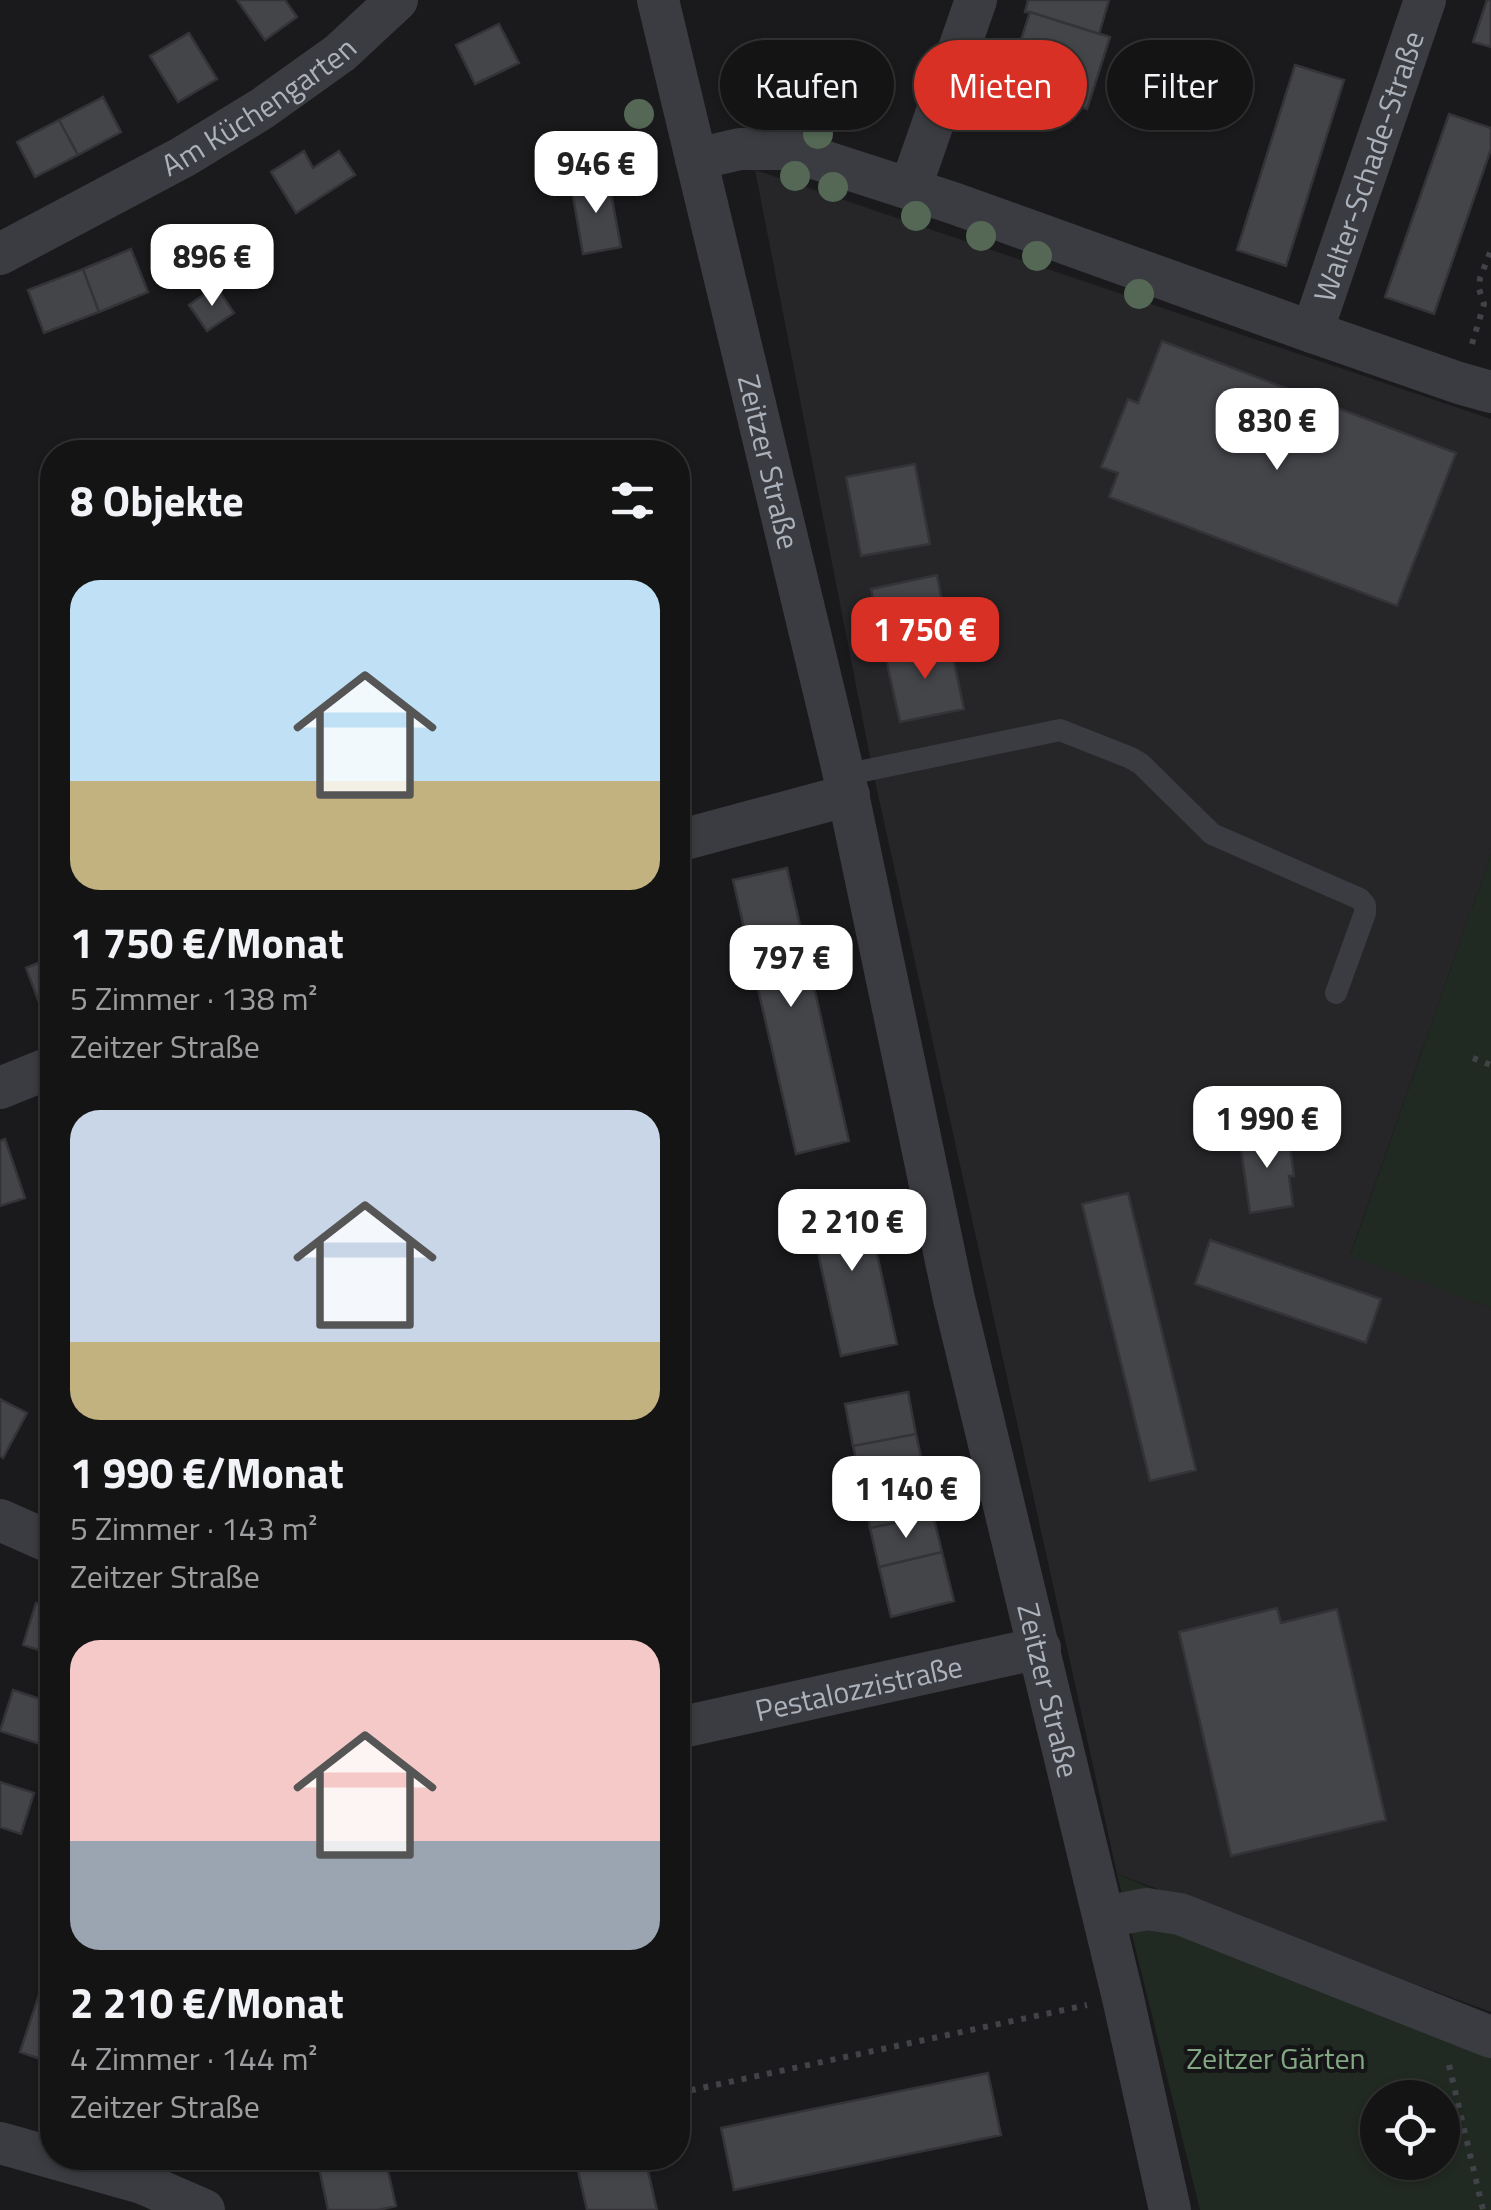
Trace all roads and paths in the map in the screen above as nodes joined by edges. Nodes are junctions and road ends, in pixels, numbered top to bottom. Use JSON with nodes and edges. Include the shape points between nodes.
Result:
{"nodes":[{"id":1,"x":397,"y":0,"type":"edge"},
{"id":2,"x":658,"y":0,"type":"edge"},
{"id":3,"x":976,"y":0,"type":"edge"},
{"id":4,"x":1426,"y":0,"type":"edge"},
{"id":5,"x":696,"y":159,"type":"junction"},
{"id":6,"x":910,"y":189,"type":"junction"},
{"id":7,"x":1491,"y":250,"type":"edge"},
{"id":8,"x":0,"y":254,"type":"edge"},
{"id":9,"x":1312,"y":332,"type":"junction"},
{"id":10,"x":1475,"y":388,"type":"edge"},
{"id":11,"x":847,"y":784,"type":"junction"},
{"id":12,"x":690,"y":837,"type":"edge"},
{"id":13,"x":1336,"y":993,"type":"dead end"},
{"id":14,"x":1472,"y":1058,"type":"dead end"},
{"id":15,"x":1491,"y":1065,"type":"edge"},
{"id":16,"x":40,"y":1072,"type":"edge"},
{"id":17,"x":0,"y":1088,"type":"edge"},
{"id":18,"x":0,"y":1520,"type":"edge"},
{"id":19,"x":40,"y":1538,"type":"edge"},
{"id":20,"x":1040,"y":1648,"type":"junction"},
{"id":21,"x":690,"y":1725,"type":"edge"},
{"id":22,"x":1104,"y":1917,"type":"junction"},
{"id":23,"x":1123,"y":1998,"type":"junction"},
{"id":24,"x":1438,"y":2017,"type":"junction"},
{"id":25,"x":1491,"y":2036,"type":"edge"},
{"id":26,"x":690,"y":2091,"type":"edge"},
{"id":27,"x":0,"y":2143,"type":"edge"},
{"id":28,"x":40,"y":2154,"type":"edge"},
{"id":29,"x":96,"y":2170,"type":"edge"},
{"id":30,"x":204,"y":2210,"type":"edge"},
{"id":31,"x":1170,"y":2210,"type":"edge"},
{"id":32,"x":1484,"y":2210,"type":"edge"}],
"edges":[{"from":1,"to":8,"type":"street","name":"Am Küchengarten","via":[[340,53],[263,108]]},
{"from":2,"to":5,"type":"street","name":"Zeitzer Straße"},
{"from":3,"to":6,"type":"street"},
{"from":4,"to":9,"type":"street","name":"Walter-Schade-Straße"},
{"from":5,"to":6,"type":"street","via":[[786,148]]},
{"from":5,"to":11,"type":"street","name":"Zeitzer Straße"},
{"from":6,"to":9,"type":"street"},
{"from":7,"to":10,"type":"path","via":[[1480,278],[1484,304]]},
{"from":9,"to":10,"type":"street"},
{"from":11,"to":12,"type":"street"},
{"from":11,"to":13,"type":"lane","via":[[1060,730],[1131,758],[1212,834],[1360,899],[1365,913]]},
{"from":11,"to":20,"type":"street","name":"Zeitzer Straße","via":[[954,1299]]},
{"from":14,"to":15,"type":"path"},
{"from":16,"to":17,"type":"street"},
{"from":18,"to":19,"type":"street"},
{"from":20,"to":21,"type":"street","name":"Pestalozzistraße"},
{"from":20,"to":22,"type":"street","name":"Zeitzer Straße"},
{"from":22,"to":23,"type":"street","name":"Zeitzer Straße"},
{"from":22,"to":24,"type":"street","via":[[1147,1909],[1180,1914]]},
{"from":23,"to":26,"type":"path"},
{"from":23,"to":31,"type":"street","name":"Zeitzer Straße"},
{"from":24,"to":25,"type":"street"},
{"from":24,"to":32,"type":"path"},
{"from":27,"to":28,"type":"street"},
{"from":29,"to":30,"type":"street"}]}
